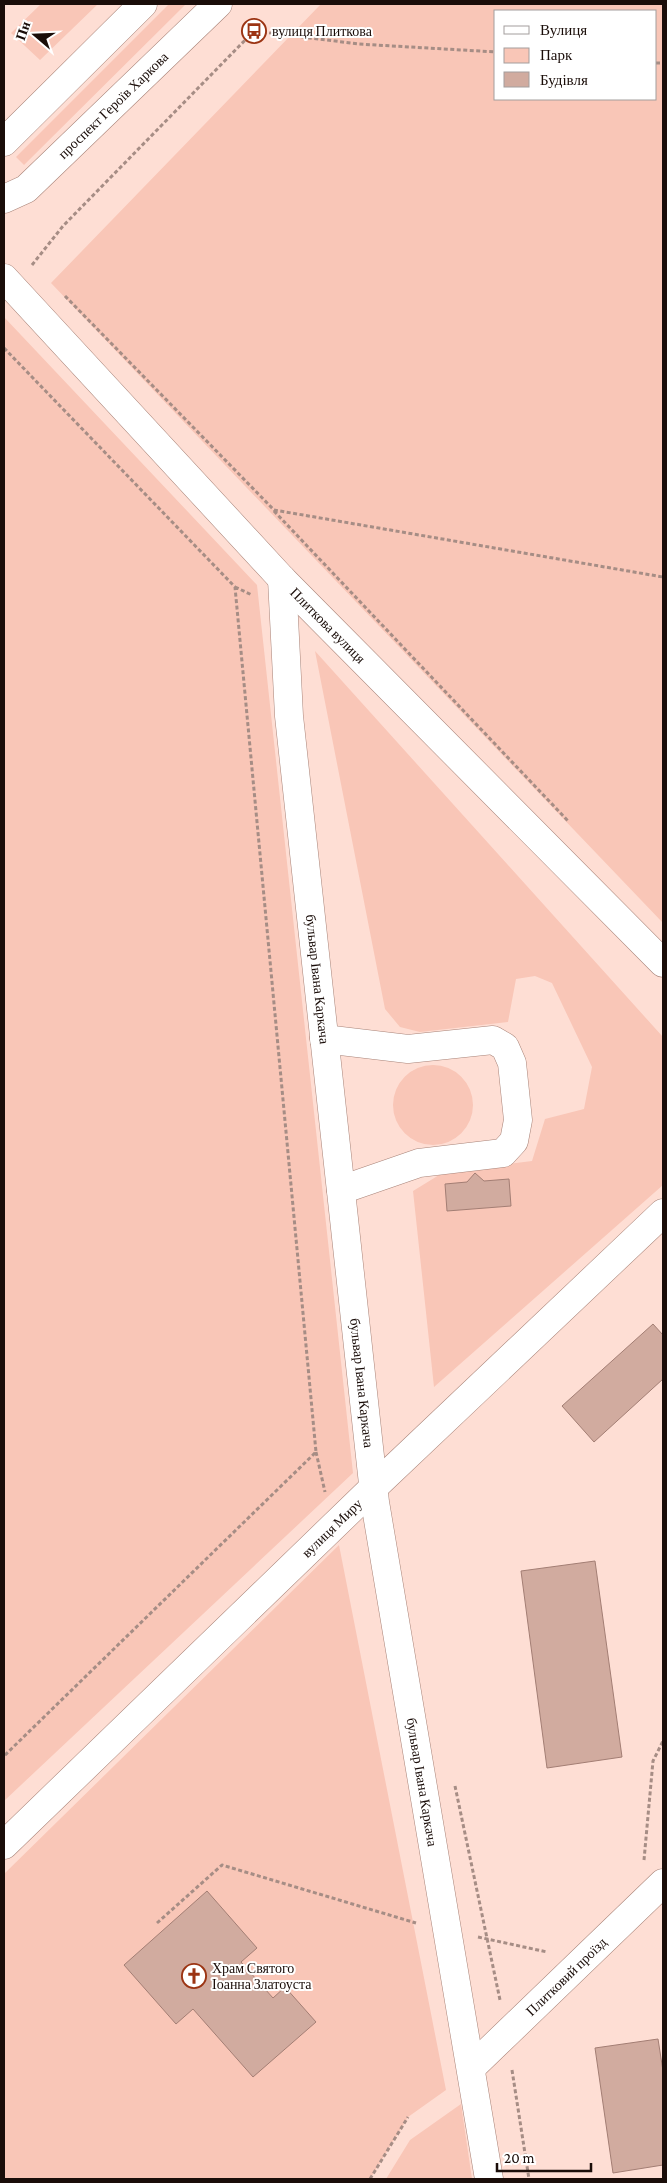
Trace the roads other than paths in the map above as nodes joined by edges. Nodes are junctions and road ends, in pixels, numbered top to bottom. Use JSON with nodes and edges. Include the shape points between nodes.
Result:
{"nodes":[{"id":1,"x":143,"y":4,"type":"edge"},
{"id":2,"x":218,"y":4,"type":"edge"},
{"id":3,"x":4,"y":142,"type":"edge"},
{"id":4,"x":4,"y":199,"type":"edge"},
{"id":5,"x":9,"y":283,"type":"edge"},
{"id":6,"x":282,"y":578,"type":"junction"},
{"id":7,"x":663,"y":963,"type":"edge"},
{"id":8,"x":324,"y":1038,"type":"junction"},
{"id":9,"x":341,"y":1190,"type":"junction"},
{"id":10,"x":663,"y":1214,"type":"edge"},
{"id":11,"x":373,"y":1488,"type":"junction"},
{"id":12,"x":4,"y":1844,"type":"edge"},
{"id":13,"x":663,"y":1883,"type":"edge"},
{"id":14,"x":471,"y":2068,"type":"junction"},
{"id":15,"x":489,"y":2179,"type":"edge"}],
"edges":[{"from":1,"to":3,"type":"street"},
{"from":2,"to":4,"type":"street","name":"проспект Героїв Харкова","via":[[26,189]]},
{"from":5,"to":6,"type":"street","name":"Плиткова вулиця"},
{"from":6,"to":7,"type":"street","name":"Плиткова вулиця"},
{"from":6,"to":8,"type":"street","name":"бульвар Івана Каркача","via":[[289,716]]},
{"from":8,"to":9,"type":"street","name":"бульвар Івана Каркача"},
{"from":8,"to":9,"type":"street","via":[[408,1049],[493,1040],[505,1048],[512,1063],[518,1120],[514,1141],[503,1153],[419,1163]]},
{"from":9,"to":11,"type":"street","name":"бульвар Івана Каркача"},
{"from":10,"to":11,"type":"street","name":"вулиця Миру"},
{"from":11,"to":12,"type":"street","name":"вулиця Миру"},
{"from":11,"to":14,"type":"street","name":"бульвар Івана Каркача"},
{"from":13,"to":14,"type":"street","name":"Плитковий проїзд"},
{"from":14,"to":15,"type":"street","name":"бульвар Івана Каркача"}]}
